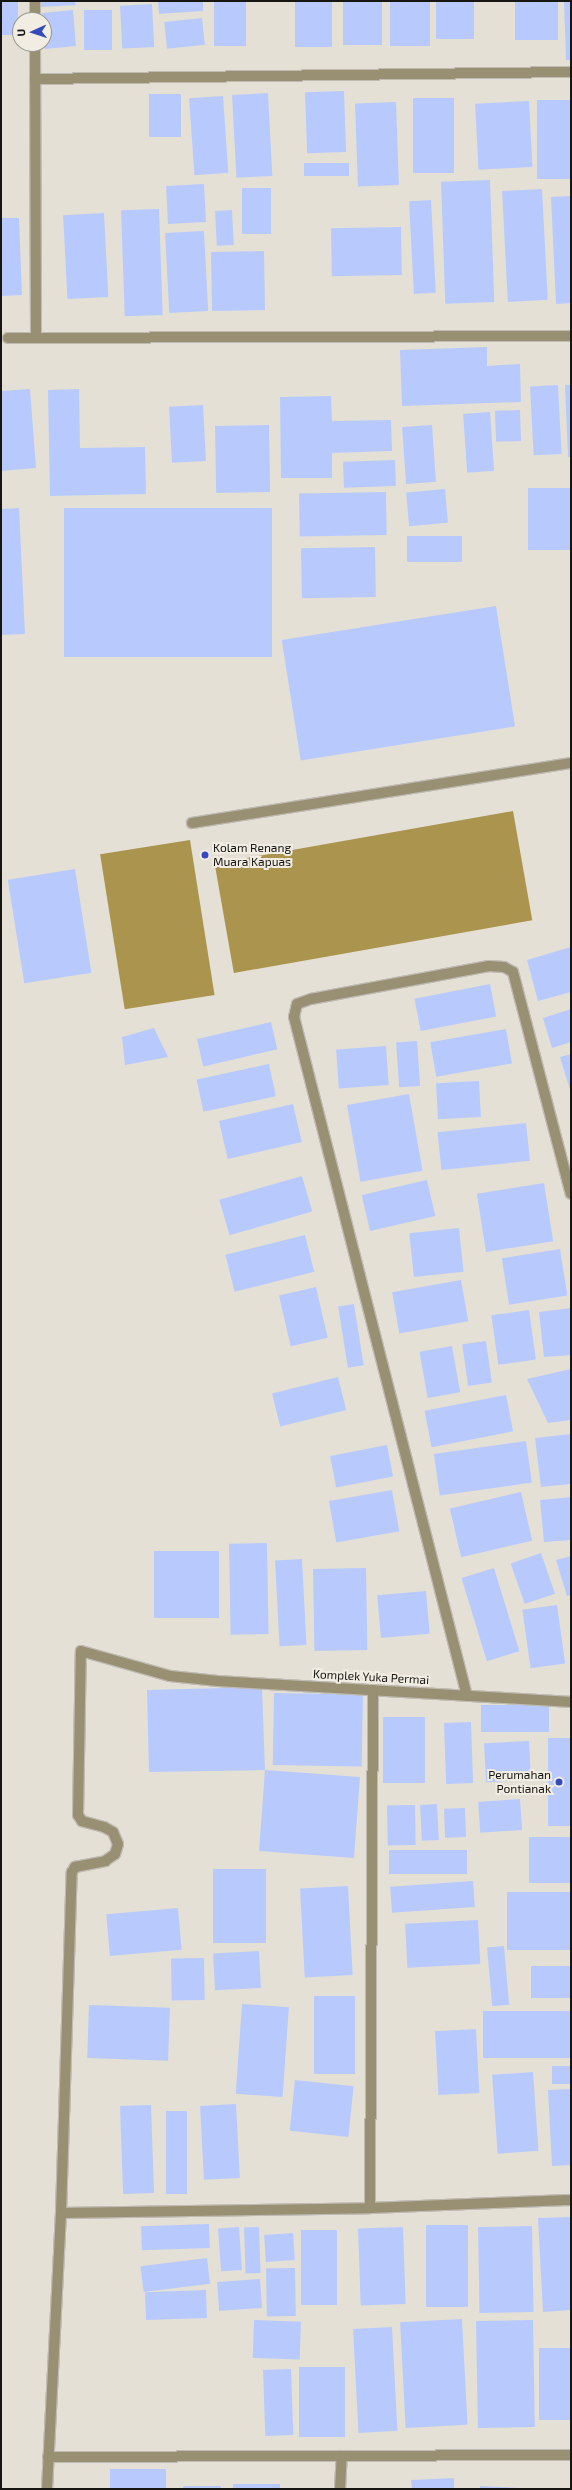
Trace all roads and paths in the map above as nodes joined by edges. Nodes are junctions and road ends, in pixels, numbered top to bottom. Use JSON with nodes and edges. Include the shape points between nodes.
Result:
{"nodes":[{"id":1,"x":35,"y":1,"type":"edge"},
{"id":2,"x":35,"y":12,"type":"edge"},
{"id":3,"x":35,"y":52,"type":"edge"},
{"id":4,"x":571,"y":72,"type":"edge"},
{"id":5,"x":35,"y":79,"type":"junction"},
{"id":6,"x":571,"y":336,"type":"edge"},
{"id":7,"x":8,"y":338,"type":"dead end"},
{"id":8,"x":36,"y":338,"type":"junction"},
{"id":9,"x":571,"y":763,"type":"edge"},
{"id":10,"x":192,"y":823,"type":"dead end"},
{"id":11,"x":571,"y":1194,"type":"edge"},
{"id":12,"x":373,"y":1690,"type":"junction"},
{"id":13,"x":467,"y":1696,"type":"junction"},
{"id":14,"x":571,"y":1702,"type":"edge"},
{"id":15,"x":571,"y":2200,"type":"edge"},
{"id":16,"x":370,"y":2208,"type":"junction"},
{"id":17,"x":61,"y":2213,"type":"junction"},
{"id":18,"x":571,"y":2455,"type":"edge"},
{"id":19,"x":342,"y":2456,"type":"junction"},
{"id":20,"x":48,"y":2457,"type":"junction"},
{"id":21,"x":47,"y":2489,"type":"edge"},
{"id":22,"x":340,"y":2489,"type":"edge"}],
"edges":[{"from":1,"to":2,"type":"street"},
{"from":3,"to":5,"type":"street"},
{"from":4,"to":5,"type":"street"},
{"from":5,"to":8,"type":"street"},
{"from":6,"to":8,"type":"street"},
{"from":7,"to":8,"type":"street"},
{"from":9,"to":10,"type":"street"},
{"from":11,"to":13,"type":"street","via":[[513,972],[504,967],[489,966],[311,999],[297,1004],[294,1017]]},
{"from":12,"to":13,"type":"street","name":"Komplek Yuka Permai"},
{"from":12,"to":16,"type":"street"},
{"from":12,"to":17,"type":"street","name":"Komplek Yuka Permai","via":[[170,1676],[81,1651],[78,1815],[82,1821],[112,1832],[118,1844],[115,1854],[105,1861],[75,1868],[72,1872]]},
{"from":13,"to":14,"type":"street","name":"Komplek Yuka Permai"},
{"from":15,"to":16,"type":"street"},
{"from":16,"to":17,"type":"street"},
{"from":17,"to":20,"type":"street"},
{"from":18,"to":19,"type":"street"},
{"from":19,"to":20,"type":"street"},
{"from":19,"to":22,"type":"street"},
{"from":20,"to":21,"type":"street"}]}
